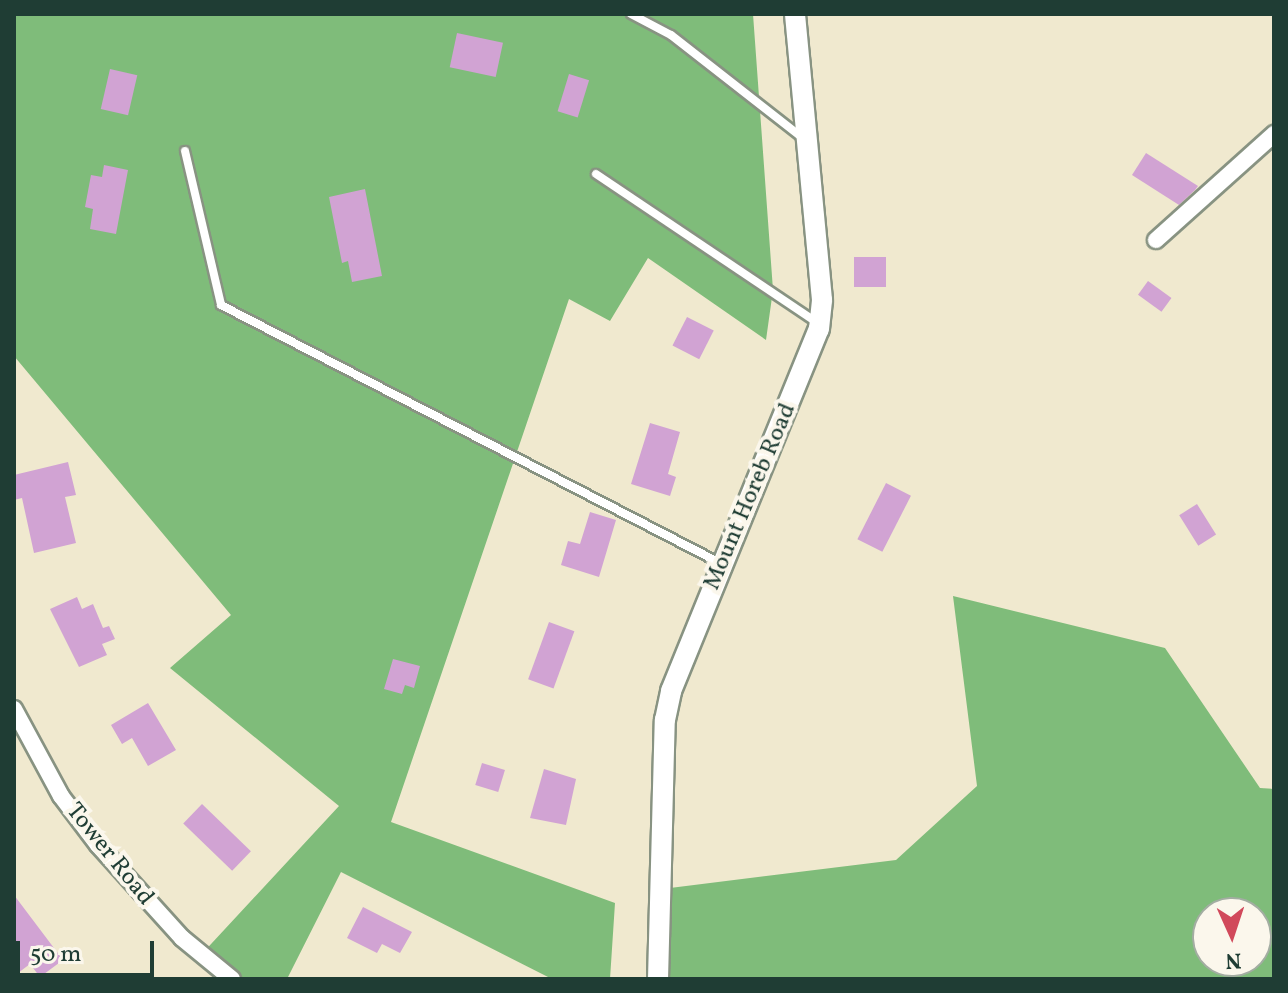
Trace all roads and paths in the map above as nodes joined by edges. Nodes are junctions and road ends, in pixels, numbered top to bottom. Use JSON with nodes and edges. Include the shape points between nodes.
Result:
{"nodes":[{"id":1,"x":631,"y":14,"type":"edge"},
{"id":2,"x":795,"y":14,"type":"edge"},
{"id":3,"x":1274,"y":134,"type":"edge"},
{"id":4,"x":807,"y":141,"type":"junction"},
{"id":5,"x":185,"y":151,"type":"dead end"},
{"id":6,"x":596,"y":174,"type":"dead end"},
{"id":7,"x":1156,"y":240,"type":"dead end"},
{"id":8,"x":819,"y":324,"type":"junction"},
{"id":9,"x":723,"y":564,"type":"junction"},
{"id":10,"x":14,"y":709,"type":"edge"},
{"id":11,"x":232,"y":979,"type":"edge"},
{"id":12,"x":658,"y":979,"type":"edge"}],
"edges":[{"from":1,"to":4,"type":"lane","via":[[671,35]]},
{"from":2,"to":4,"type":"street","name":"Mount Horeb Road"},
{"from":3,"to":7,"type":"street"},
{"from":4,"to":8,"type":"street","name":"Mount Horeb Road","via":[[822,300]]},
{"from":5,"to":9,"type":"lane","via":[[221,305]]},
{"from":6,"to":8,"type":"lane"},
{"from":8,"to":9,"type":"street","name":"Mount Horeb Road"},
{"from":9,"to":12,"type":"street","name":"Mount Horeb Road","via":[[665,720]]},
{"from":10,"to":11,"type":"street","name":"Tower Road","via":[[61,796],[98,845],[182,938]]}]}
